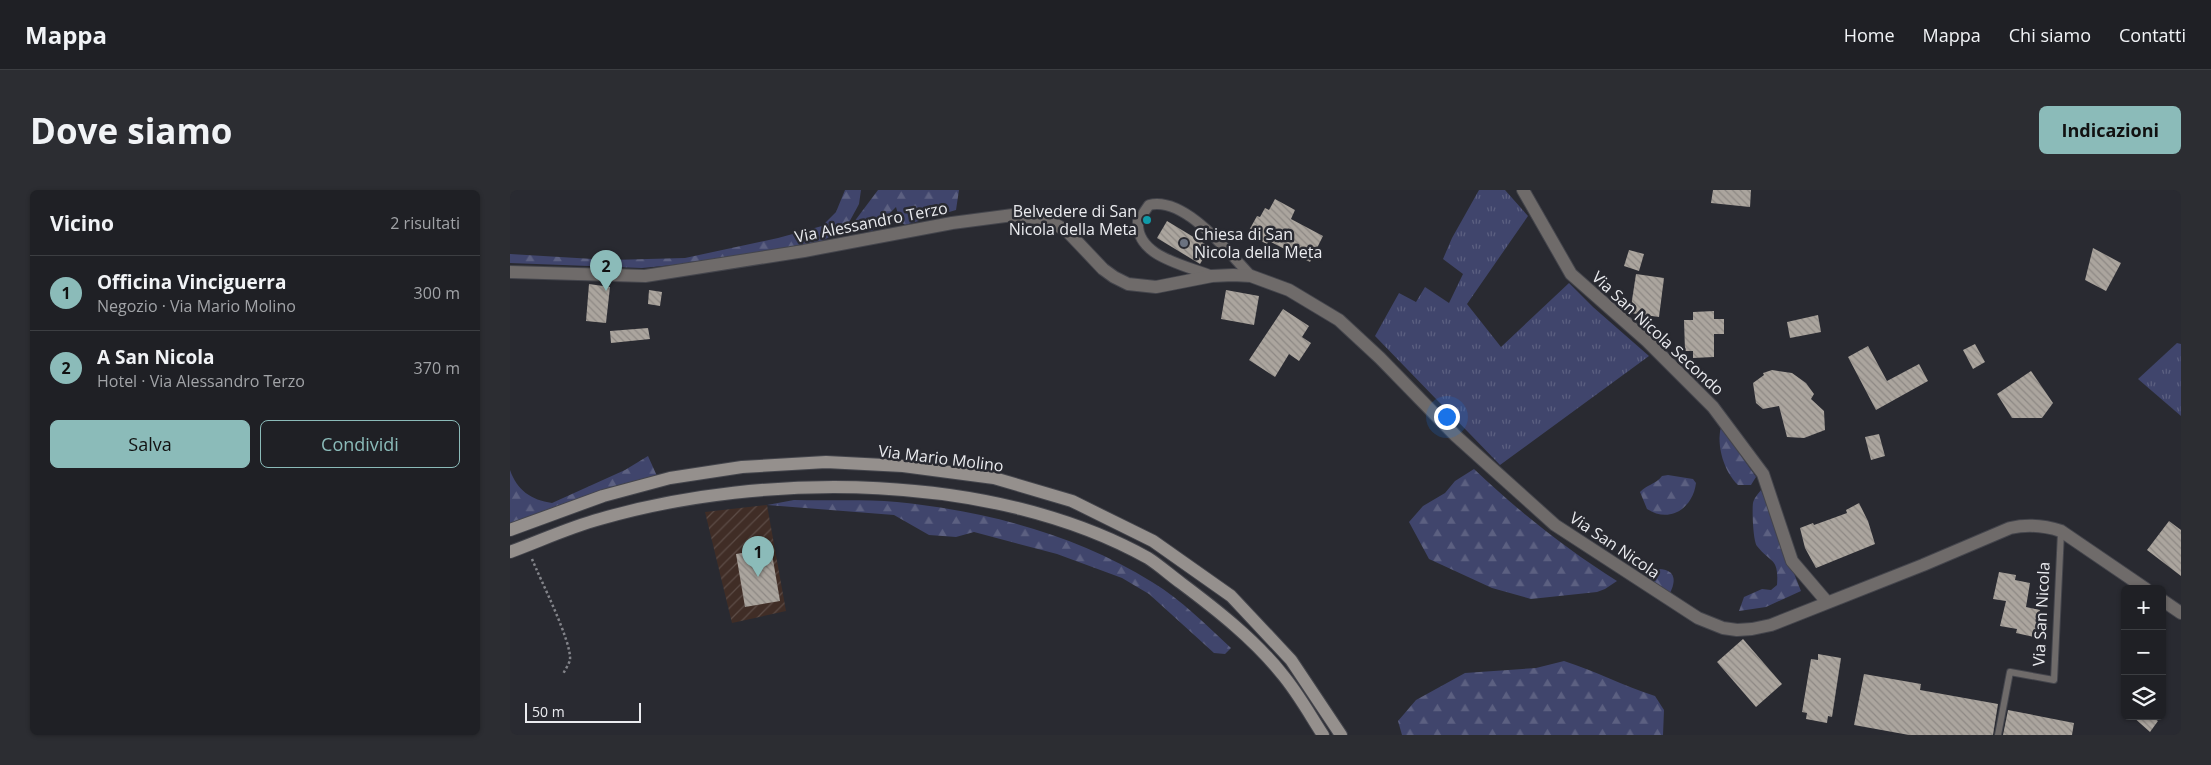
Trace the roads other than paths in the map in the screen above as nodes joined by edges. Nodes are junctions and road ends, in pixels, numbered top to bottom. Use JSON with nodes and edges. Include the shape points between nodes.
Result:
{"nodes":[{"id":1,"x":1524,"y":190,"type":"edge"},
{"id":2,"x":510,"y":272,"type":"edge"},
{"id":3,"x":1212,"y":276,"type":"junction"},
{"id":4,"x":1251,"y":276,"type":"junction"},
{"id":5,"x":510,"y":530,"type":"edge"},
{"id":6,"x":2061,"y":531,"type":"junction"},
{"id":7,"x":510,"y":552,"type":"edge"},
{"id":8,"x":2140,"y":585,"type":"edge"},
{"id":9,"x":1827,"y":602,"type":"junction"},
{"id":10,"x":2166,"y":603,"type":"edge"},
{"id":11,"x":2181,"y":614,"type":"edge"},
{"id":12,"x":1323,"y":735,"type":"edge"},
{"id":13,"x":1341,"y":735,"type":"edge"},
{"id":14,"x":1998,"y":735,"type":"edge"}],
"edges":[{"from":1,"to":9,"type":"street","name":"Via San Nicola Secondo","via":[[1571,274],[1647,341],[1713,407],[1763,474],[1792,561]]},
{"from":2,"to":3,"type":"street","name":"Via Alessandro Terzo","via":[[645,276],[804,252],[1013,214],[1055,222],[1103,269],[1128,284],[1156,287]]},
{"from":3,"to":4,"type":"street","name":"Via San Nicola"},
{"from":3,"to":4,"type":"street","via":[[1155,253],[1145,244],[1140,237],[1138,221],[1149,206],[1165,204],[1179,208]]},
{"from":4,"to":9,"type":"street","name":"Via San Nicola","via":[[1289,290],[1338,320],[1456,436],[1555,525],[1683,610],[1723,628],[1752,630]]},
{"from":5,"to":13,"type":"main road","name":"Via Mario Molino","via":[[603,496],[670,478],[742,467],[826,462],[903,466],[994,478],[1072,501],[1153,541],[1230,596],[1291,660]]},
{"from":6,"to":8,"type":"street","name":"Via San Nicola"},
{"from":6,"to":9,"type":"street","name":"Via San Nicola","via":[[2037,525],[2010,528]]},
{"from":6,"to":14,"type":"lane","name":"Via San Nicola","via":[[2054,680],[2010,672]]},
{"from":7,"to":12,"type":"main road","via":[[599,519],[680,500],[753,491],[832,487],[908,490],[992,501],[1072,524],[1149,559],[1231,622],[1282,674]]},
{"from":10,"to":11,"type":"street"}]}
